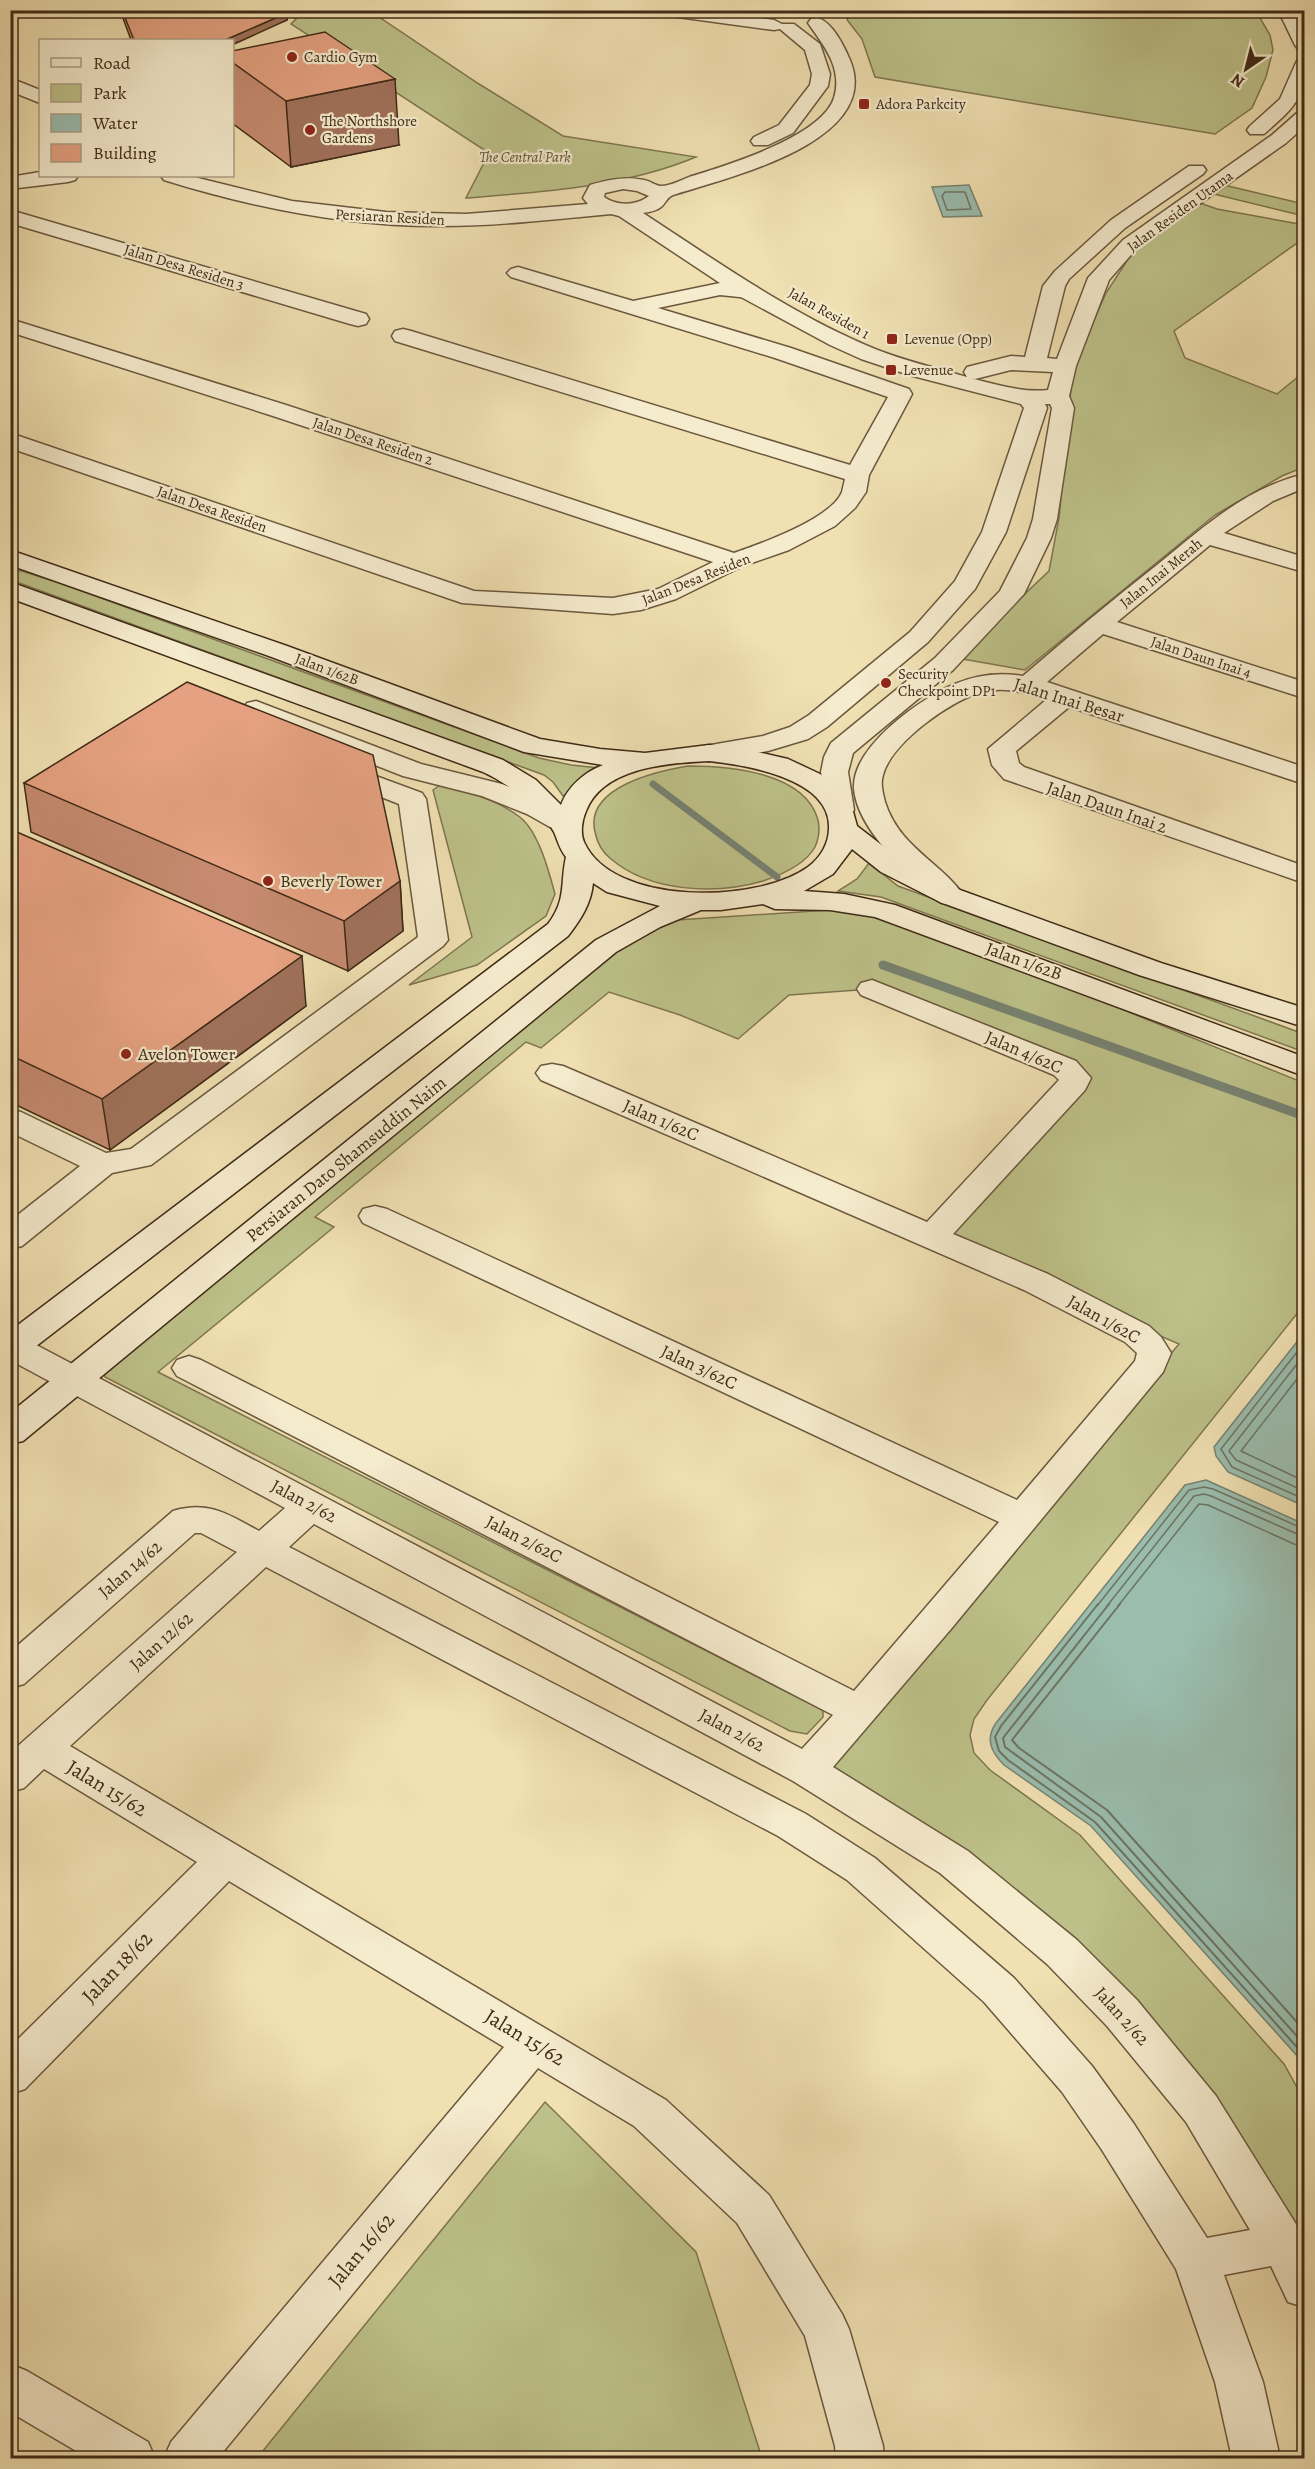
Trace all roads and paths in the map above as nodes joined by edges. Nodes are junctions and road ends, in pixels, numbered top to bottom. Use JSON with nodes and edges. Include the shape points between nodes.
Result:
{"nodes":[{"id":1,"x":1287,"y":10,"type":"edge"},
{"id":2,"x":671,"y":12,"type":"edge"},
{"id":3,"x":793,"y":16,"type":"edge"},
{"id":4,"x":1305,"y":45,"type":"edge"},
{"id":5,"x":1305,"y":66,"type":"edge"},
{"id":6,"x":10,"y":68,"type":"edge"},
{"id":7,"x":39,"y":78,"type":"edge"},
{"id":8,"x":10,"y":84,"type":"edge"},
{"id":9,"x":39,"y":97,"type":"edge"},
{"id":10,"x":1305,"y":117,"type":"edge"},
{"id":11,"x":1244,"y":138,"type":"dead end"},
{"id":12,"x":1208,"y":162,"type":"dead end"},
{"id":13,"x":40,"y":177,"type":"edge"},
{"id":14,"x":175,"y":177,"type":"edge"},
{"id":15,"x":220,"y":177,"type":"edge"},
{"id":16,"x":10,"y":183,"type":"edge"},
{"id":17,"x":634,"y":183,"type":"junction"},
{"id":18,"x":593,"y":193,"type":"junction"},
{"id":19,"x":654,"y":199,"type":"junction"},
{"id":20,"x":617,"y":209,"type":"junction"},
{"id":21,"x":10,"y":216,"type":"edge"},
{"id":22,"x":729,"y":254,"type":"dead end"},
{"id":23,"x":688,"y":271,"type":"junction"},
{"id":24,"x":518,"y":273,"type":"dead end"},
{"id":25,"x":779,"y":285,"type":"dead end"},
{"id":26,"x":749,"y":292,"type":"junction"},
{"id":27,"x":602,"y":297,"type":"junction"},
{"id":28,"x":635,"y":307,"type":"junction"},
{"id":29,"x":358,"y":319,"type":"dead end"},
{"id":30,"x":10,"y":325,"type":"edge"},
{"id":31,"x":403,"y":336,"type":"dead end"},
{"id":32,"x":1034,"y":364,"type":"junction"},
{"id":33,"x":1065,"y":366,"type":"junction"},
{"id":34,"x":975,"y":379,"type":"junction"},
{"id":35,"x":1058,"y":396,"type":"junction"},
{"id":36,"x":1029,"y":399,"type":"junction"},
{"id":37,"x":1030,"y":429,"type":"junction"},
{"id":38,"x":10,"y":440,"type":"edge"},
{"id":39,"x":857,"y":475,"type":"junction"},
{"id":40,"x":1305,"y":480,"type":"edge"},
{"id":41,"x":1207,"y":536,"type":"junction"},
{"id":42,"x":18,"y":561,"type":"edge"},
{"id":43,"x":734,"y":561,"type":"junction"},
{"id":44,"x":1305,"y":565,"type":"edge"},
{"id":45,"x":10,"y":589,"type":"edge"},
{"id":46,"x":1098,"y":624,"type":"junction"},
{"id":47,"x":1028,"y":685,"type":"junction"},
{"id":48,"x":1305,"y":690,"type":"edge"},
{"id":49,"x":1065,"y":697,"type":"junction"},
{"id":50,"x":235,"y":701,"type":"edge"},
{"id":51,"x":709,"y":753,"type":"junction"},
{"id":52,"x":648,"y":759,"type":"junction"},
{"id":53,"x":314,"y":760,"type":"edge"},
{"id":54,"x":1305,"y":776,"type":"edge"},
{"id":55,"x":842,"y":820,"type":"junction"},
{"id":56,"x":569,"y":836,"type":"junction"},
{"id":57,"x":1305,"y":875,"type":"edge"},
{"id":58,"x":950,"y":896,"type":"junction"},
{"id":59,"x":735,"y":902,"type":"junction"},
{"id":60,"x":692,"y":903,"type":"junction"},
{"id":61,"x":872,"y":989,"type":"dead end"},
{"id":62,"x":1305,"y":1018,"type":"edge"},
{"id":63,"x":1305,"y":1067,"type":"edge"},
{"id":64,"x":552,"y":1072,"type":"dead end"},
{"id":65,"x":10,"y":1119,"type":"edge"},
{"id":66,"x":102,"y":1164,"type":"junction"},
{"id":67,"x":375,"y":1216,"type":"dead end"},
{"id":68,"x":932,"y":1237,"type":"junction"},
{"id":69,"x":10,"y":1238,"type":"edge"},
{"id":70,"x":12,"y":1348,"type":"edge"},
{"id":71,"x":189,"y":1368,"type":"dead end"},
{"id":72,"x":76,"y":1380,"type":"junction"},
{"id":73,"x":10,"y":1432,"type":"edge"},
{"id":74,"x":312,"y":1505,"type":"junction"},
{"id":75,"x":1023,"y":1518,"type":"junction"},
{"id":76,"x":263,"y":1548,"type":"junction"},
{"id":77,"x":10,"y":1674,"type":"edge"},
{"id":78,"x":860,"y":1711,"type":"junction"},
{"id":79,"x":42,"y":1749,"type":"junction"},
{"id":80,"x":807,"y":1770,"type":"junction"},
{"id":81,"x":10,"y":1777,"type":"edge"},
{"id":82,"x":226,"y":1858,"type":"junction"},
{"id":83,"x":534,"y":2042,"type":"junction"},
{"id":84,"x":10,"y":2076,"type":"edge"},
{"id":85,"x":1283,"y":2243,"type":"junction"},
{"id":86,"x":1196,"y":2261,"type":"junction"},
{"id":87,"x":1305,"y":2288,"type":"edge"},
{"id":88,"x":10,"y":2386,"type":"edge"},
{"id":89,"x":131,"y":2458,"type":"edge"},
{"id":90,"x":188,"y":2458,"type":"edge"},
{"id":91,"x":860,"y":2458,"type":"edge"},
{"id":92,"x":1256,"y":2458,"type":"edge"}],
"edges":[{"from":1,"to":4,"type":"street"},
{"from":2,"to":3,"type":"street"},
{"from":3,"to":17,"type":"street","via":[[814,48],[822,74],[819,86],[786,129],[720,158]]},
{"from":3,"to":19,"type":"street","via":[[840,54],[845,90],[830,119],[775,152]]},
{"from":5,"to":11,"type":"street","via":[[1288,102]]},
{"from":6,"to":7,"type":"street"},
{"from":8,"to":9,"type":"street"},
{"from":10,"to":33,"type":"street","name":"Jalan Residen Utama","via":[[1233,173],[1130,243],[1099,278]]},
{"from":12,"to":32,"type":"street","name":"Jalan Residen Utama","via":[[1118,224],[1071,264],[1054,286]]},
{"from":13,"to":16,"type":"street"},
{"from":14,"to":20,"type":"street","name":"Persiaran Residen","via":[[272,204],[362,218],[455,220]]},
{"from":15,"to":18,"type":"street","name":"Persiaran Residen","via":[[302,196],[400,208],[457,207]]},
{"from":17,"to":18,"type":"street","name":"Persiaran Residen","via":[[604,186]]},
{"from":17,"to":19,"type":"street","via":[[649,187]]},
{"from":18,"to":20,"type":"street","name":"Jalan Residen 1","via":[[596,202]]},
{"from":19,"to":20,"type":"street","name":"Persiaran Residen"},
{"from":19,"to":22,"type":"street"},
{"from":20,"to":23,"type":"street","name":"Jalan Residen 1"},
{"from":21,"to":29,"type":"street","name":"Jalan Desa Residen 3"},
{"from":23,"to":26,"type":"street","name":"Jalan Residen 1"},
{"from":23,"to":27,"type":"street"},
{"from":24,"to":27,"type":"street","name":"Jalan Desa Residen"},
{"from":25,"to":34,"type":"street","name":"Jalan Residen 1","via":[[870,337]]},
{"from":26,"to":28,"type":"street","name":"Jalan Desa Residen","via":[[720,289]]},
{"from":26,"to":34,"type":"street","name":"Jalan Residen 1","via":[[868,354]]},
{"from":27,"to":28,"type":"street","name":"Jalan Desa Residen"},
{"from":28,"to":39,"type":"street","name":"Jalan Desa Residen","via":[[901,394]]},
{"from":30,"to":43,"type":"street","name":"Jalan Desa Residen 2"},
{"from":31,"to":39,"type":"street"},
{"from":32,"to":33,"type":"street"},
{"from":32,"to":34,"type":"street","via":[[997,365]]},
{"from":33,"to":35,"type":"street","name":"Jalan Residen Utama"},
{"from":34,"to":35,"type":"street","name":"Jalan Residen 1","via":[[1040,386]]},
{"from":34,"to":36,"type":"street","name":"Jalan Residen 1"},
{"from":34,"to":37,"type":"street","via":[[1006,401]]},
{"from":35,"to":36,"type":"street"},
{"from":35,"to":55,"type":"street","name":"Jalan Residen Utama","via":[[1063,408],[1045,519],[1011,594],[944,664],[841,749],[834,768]]},
{"from":36,"to":37,"type":"street","via":[[1036,408]]},
{"from":37,"to":51,"type":"street","via":[[994,532],[966,584],[919,637],[805,730],[768,743]]},
{"from":38,"to":43,"type":"street","name":"Jalan Desa Residen","via":[[471,598],[613,606],[667,594]]},
{"from":39,"to":43,"type":"street","name":"Jalan Desa Residen","via":[[847,503],[826,521],[761,553]]},
{"from":40,"to":41,"type":"street","name":"Jalan Inai Merah","via":[[1254,500]]},
{"from":41,"to":44,"type":"street"},
{"from":41,"to":46,"type":"street","name":"Jalan Inai Merah"},
{"from":42,"to":52,"type":"street","name":"Jalan 1/62B","via":[[534,746],[600,757]]},
{"from":45,"to":56,"type":"street","name":"Jalan 1/62B","via":[[493,766],[538,794]]},
{"from":46,"to":47,"type":"street","name":"Jalan Inai Merah"},
{"from":46,"to":48,"type":"street","name":"Jalan Daun Inai 4"},
{"from":47,"to":49,"type":"street","name":"Jalan Inai Besar"},
{"from":47,"to":58,"type":"street","name":"Jalan Inai Besar","via":[[994,681],[950,695],[901,732],[871,769],[867,787],[882,823],[918,867]]},
{"from":49,"to":54,"type":"street","name":"Jalan Inai Besar"},
{"from":49,"to":57,"type":"street","name":"Jalan Daun Inai 2","via":[[1002,749],[1006,765],[1014,772]]},
{"from":50,"to":56,"type":"street","via":[[412,770],[468,782],[537,808]]},
{"from":51,"to":52,"type":"street"},
{"from":51,"to":55,"type":"street","name":"Jalan 1/62B","via":[[778,764],[807,777],[828,794]]},
{"from":52,"to":56,"type":"street","via":[[614,771],[587,788],[571,808]]},
{"from":53,"to":66,"type":"street","via":[[412,799],[433,940],[140,1158]]},
{"from":55,"to":58,"type":"street","name":"Jalan 1/62B","via":[[891,866]]},
{"from":55,"to":59,"type":"street","via":[[837,854],[815,876],[779,892]]},
{"from":56,"to":60,"type":"street","via":[[606,879],[645,895]]},
{"from":56,"to":70,"type":"street","via":[[578,899],[558,930]]},
{"from":58,"to":62,"type":"street","name":"Jalan 1/62B","via":[[1150,969]]},
{"from":59,"to":60,"type":"street"},
{"from":59,"to":63,"type":"street","name":"Jalan 1/62B","via":[[817,899],[885,911]]},
{"from":60,"to":72,"type":"street","name":"Persiaran Dato Shamsuddin Naim","via":[[606,946]]},
{"from":61,"to":68,"type":"street","name":"Jalan 4/62C","via":[[1065,1068],[1075,1078]]},
{"from":64,"to":68,"type":"street","name":"Jalan 1/62C"},
{"from":65,"to":66,"type":"street"},
{"from":66,"to":69,"type":"street"},
{"from":67,"to":75,"type":"street","name":"Jalan 3/62C"},
{"from":68,"to":75,"type":"street","name":"Jalan 1/62C","via":[[1036,1282],[1127,1329],[1154,1353],[1151,1364]]},
{"from":70,"to":72,"type":"street","name":"Jalan 2/62"},
{"from":71,"to":78,"type":"street","name":"Jalan 2/62C"},
{"from":72,"to":73,"type":"street","name":"Persiaran Dato Shamsuddin Naim"},
{"from":72,"to":74,"type":"street","name":"Jalan 2/62"},
{"from":74,"to":76,"type":"street","name":"Jalan 12/62"},
{"from":74,"to":80,"type":"street","name":"Jalan 2/62"},
{"from":75,"to":78,"type":"street","name":"Jalan 1/62C"},
{"from":76,"to":77,"type":"street","name":"Jalan 14/62","via":[[207,1520],[186,1520]]},
{"from":76,"to":79,"type":"street","name":"Jalan 12/62"},
{"from":76,"to":86,"type":"street","via":[[792,1825],[861,1869],[999,1990],[1077,2079]]},
{"from":78,"to":80,"type":"street","name":"Jalan 1/62C"},
{"from":79,"to":81,"type":"street","name":"Jalan 12/62"},
{"from":79,"to":82,"type":"street","name":"Jalan 15/62"},
{"from":80,"to":85,"type":"street","name":"Jalan 2/62","via":[[954,1862],[1062,1952],[1122,2013],[1201,2109]]},
{"from":82,"to":83,"type":"street","name":"Jalan 15/62"},
{"from":82,"to":84,"type":"street","name":"Jalan 18/62"},
{"from":83,"to":90,"type":"street","name":"Jalan 16/62"},
{"from":83,"to":91,"type":"street","name":"Jalan 15/62","via":[[650,2113],[753,2209],[826,2329]]},
{"from":85,"to":86,"type":"street"},
{"from":85,"to":87,"type":"street","name":"Jalan 2/62"},
{"from":86,"to":92,"type":"street","via":[[1239,2382]]},
{"from":88,"to":89,"type":"street"}]}
